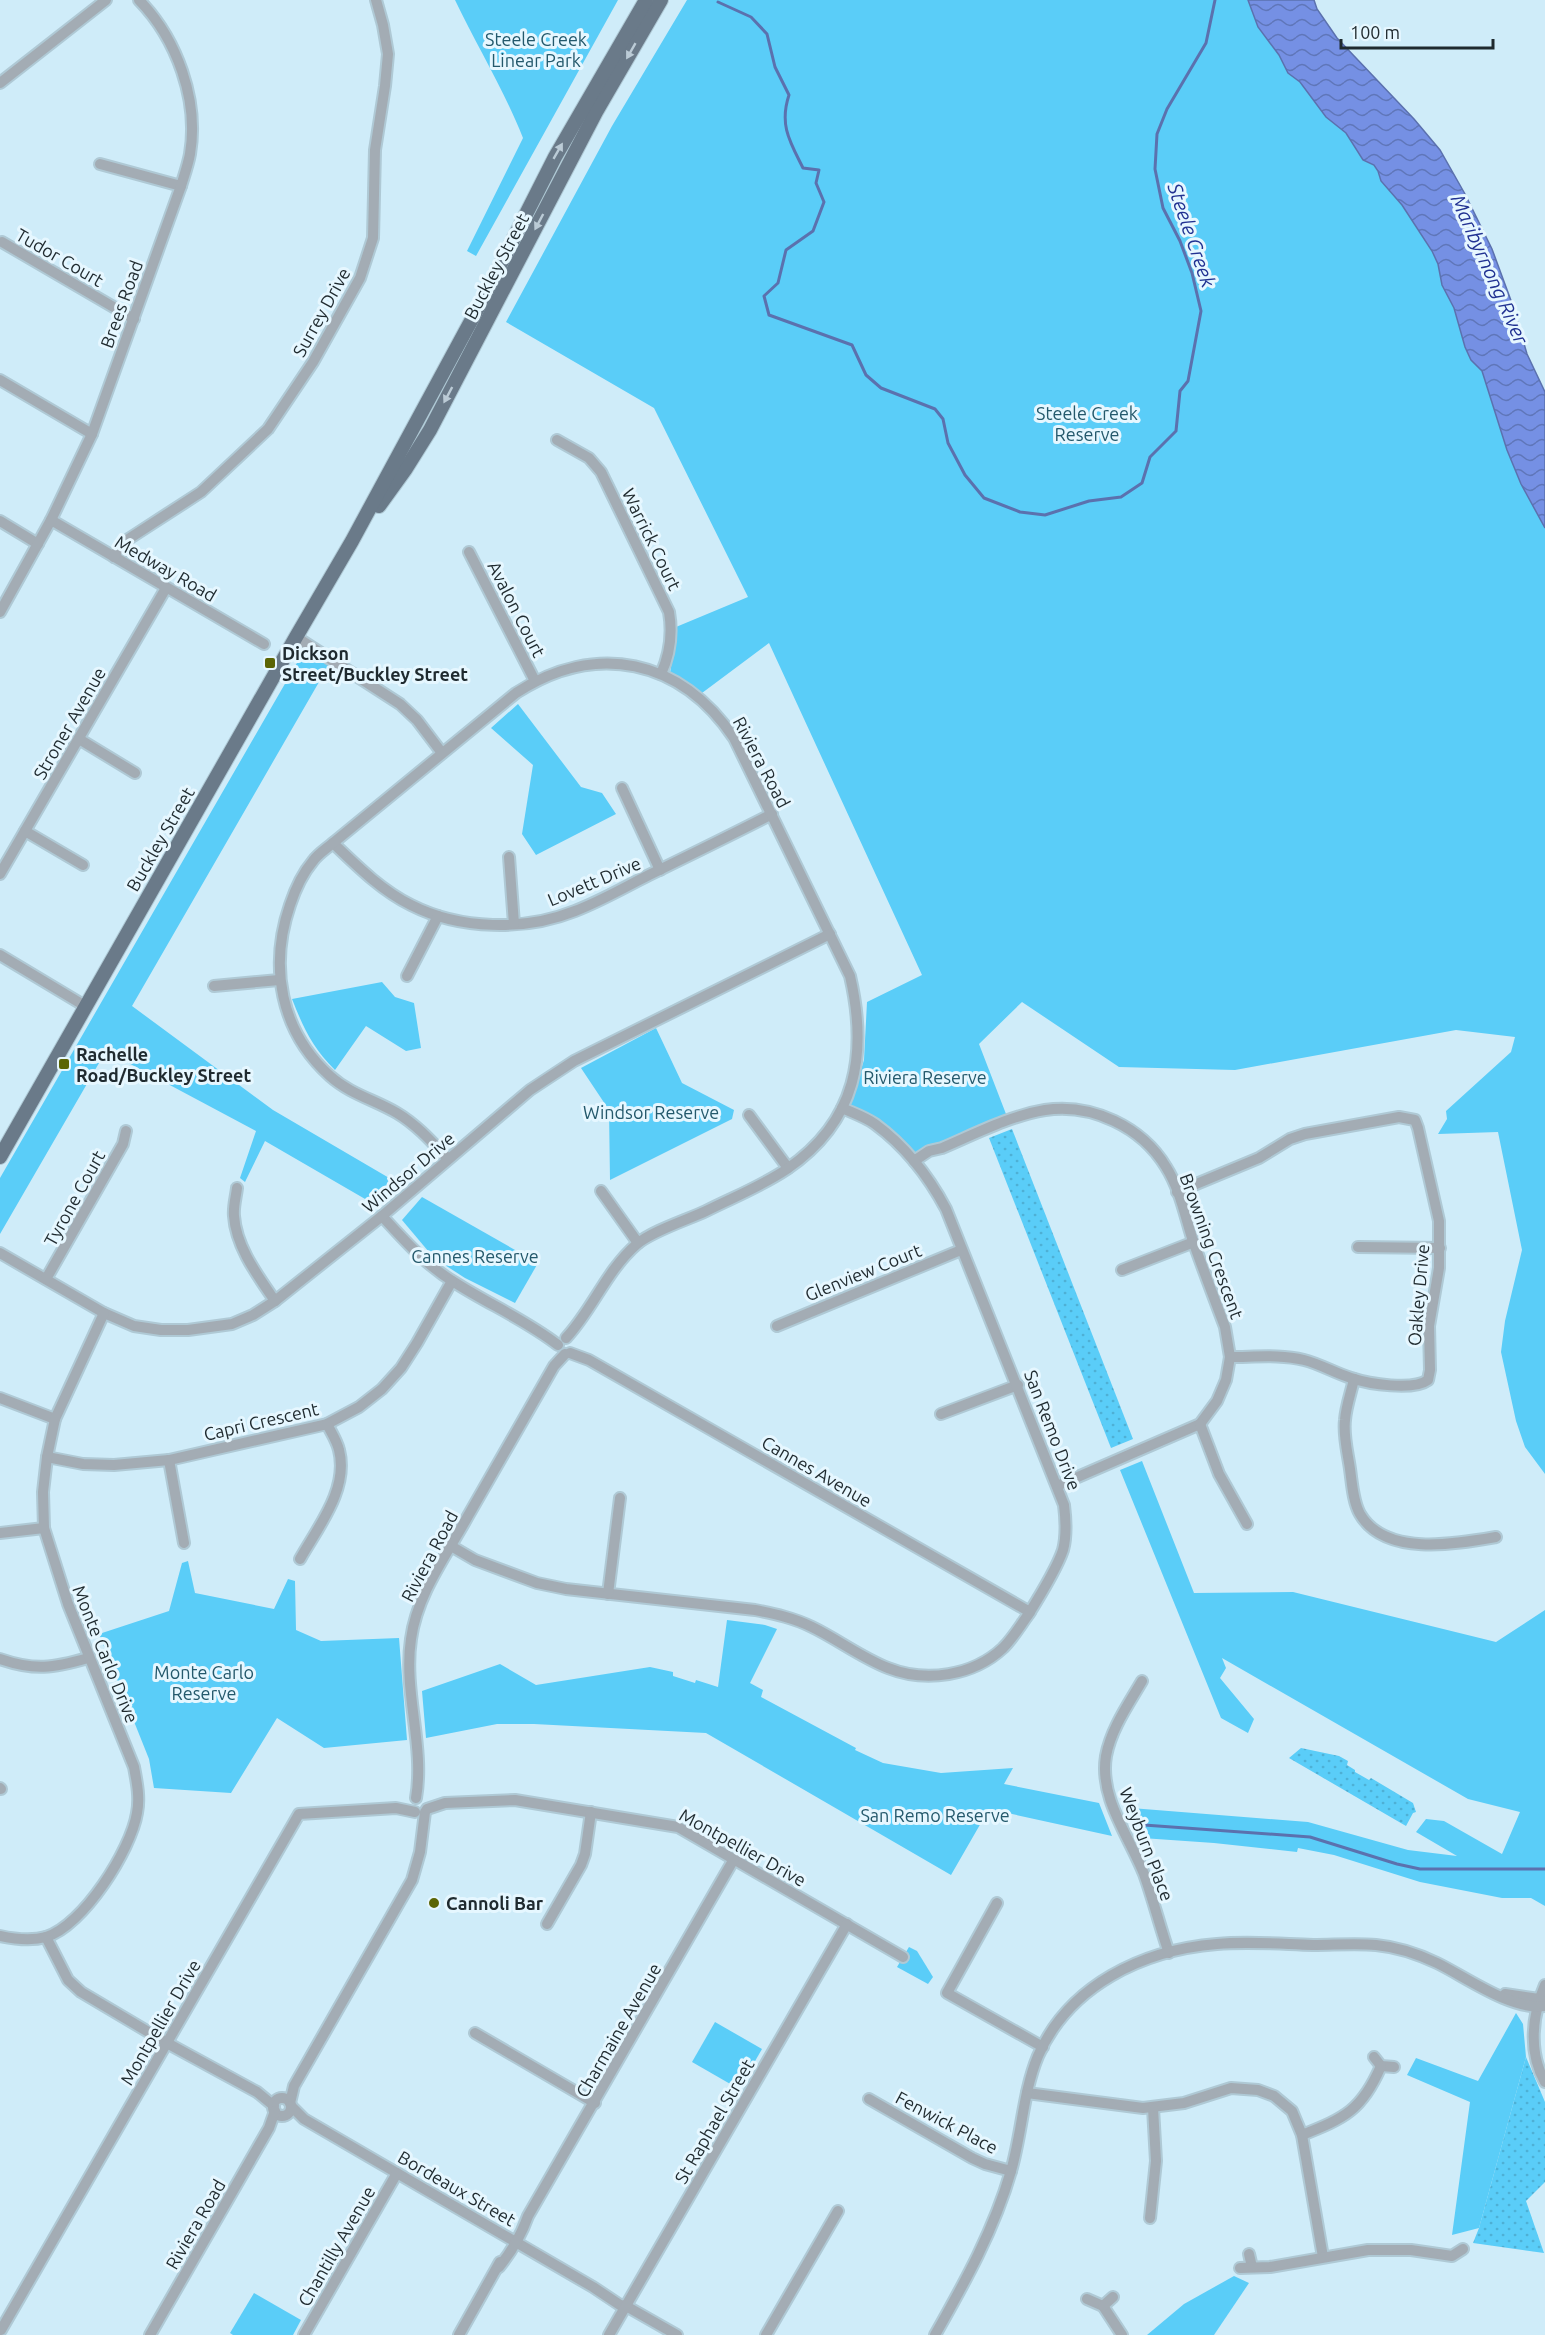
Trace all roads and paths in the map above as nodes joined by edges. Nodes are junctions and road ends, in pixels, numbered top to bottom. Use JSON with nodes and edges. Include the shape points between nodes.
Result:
{"nodes":[{"id":1,"x":106,"y":0,"type":"edge"},
{"id":2,"x":139,"y":0,"type":"edge"},
{"id":3,"x":376,"y":0,"type":"edge"},
{"id":4,"x":646,"y":0,"type":"edge"},
{"id":5,"x":661,"y":0,"type":"edge"},
{"id":6,"x":0,"y":83,"type":"edge"},
{"id":7,"x":100,"y":164,"type":"dead end"},
{"id":8,"x":182,"y":186,"type":"junction"},
{"id":9,"x":2,"y":242,"type":"dead end"},
{"id":10,"x":134,"y":319,"type":"junction"},
{"id":11,"x":0,"y":380,"type":"edge"},
{"id":12,"x":92,"y":434,"type":"junction"},
{"id":13,"x":557,"y":440,"type":"dead end"},
{"id":14,"x":51,"y":520,"type":"junction"},
{"id":15,"x":0,"y":521,"type":"edge"},
{"id":16,"x":352,"y":541,"type":"junction"},
{"id":17,"x":38,"y":544,"type":"junction"},
{"id":18,"x":469,"y":552,"type":"dead end"},
{"id":19,"x":114,"y":557,"type":"junction"},
{"id":20,"x":166,"y":588,"type":"junction"},
{"id":21,"x":0,"y":612,"type":"edge"},
{"id":22,"x":296,"y":637,"type":"junction"},
{"id":23,"x":264,"y":644,"type":"dead end"},
{"id":24,"x":661,"y":674,"type":"junction"},
{"id":25,"x":535,"y":681,"type":"junction"},
{"id":26,"x":79,"y":739,"type":"junction"},
{"id":27,"x":442,"y":753,"type":"junction"},
{"id":28,"x":135,"y":772,"type":"dead end"},
{"id":29,"x":622,"y":788,"type":"dead end"},
{"id":30,"x":772,"y":814,"type":"junction"},
{"id":31,"x":25,"y":831,"type":"junction"},
{"id":32,"x":333,"y":843,"type":"junction"},
{"id":33,"x":509,"y":857,"type":"dead end"},
{"id":34,"x":83,"y":865,"type":"dead end"},
{"id":35,"x":660,"y":870,"type":"junction"},
{"id":36,"x":0,"y":874,"type":"edge"},
{"id":37,"x":438,"y":916,"type":"junction"},
{"id":38,"x":514,"y":924,"type":"junction"},
{"id":39,"x":830,"y":934,"type":"junction"},
{"id":40,"x":0,"y":955,"type":"edge"},
{"id":41,"x":407,"y":976,"type":"dead end"},
{"id":42,"x":279,"y":980,"type":"junction"},
{"id":43,"x":214,"y":986,"type":"dead end"},
{"id":44,"x":85,"y":1006,"type":"junction"},
{"id":45,"x":842,"y":1108,"type":"junction"},
{"id":46,"x":749,"y":1115,"type":"dead end"},
{"id":47,"x":126,"y":1131,"type":"dead end"},
{"id":48,"x":0,"y":1157,"type":"edge"},
{"id":49,"x":448,"y":1159,"type":"junction"},
{"id":50,"x":916,"y":1164,"type":"junction"},
{"id":51,"x":788,"y":1168,"type":"junction"},
{"id":52,"x":237,"y":1188,"type":"dead end"},
{"id":53,"x":601,"y":1191,"type":"dead end"},
{"id":54,"x":1177,"y":1192,"type":"junction"},
{"id":55,"x":382,"y":1216,"type":"junction"},
{"id":56,"x":1194,"y":1242,"type":"junction"},
{"id":57,"x":638,"y":1243,"type":"junction"},
{"id":58,"x":1358,"y":1247,"type":"dead end"},
{"id":59,"x":1440,"y":1248,"type":"junction"},
{"id":60,"x":961,"y":1250,"type":"junction"},
{"id":61,"x":0,"y":1253,"type":"edge"},
{"id":62,"x":1122,"y":1270,"type":"dead end"},
{"id":63,"x":46,"y":1279,"type":"junction"},
{"id":64,"x":452,"y":1281,"type":"junction"},
{"id":65,"x":275,"y":1301,"type":"junction"},
{"id":66,"x":104,"y":1313,"type":"junction"},
{"id":67,"x":777,"y":1326,"type":"dead end"},
{"id":68,"x":566,"y":1346,"type":"junction"},
{"id":69,"x":1230,"y":1358,"type":"junction"},
{"id":70,"x":1354,"y":1380,"type":"junction"},
{"id":71,"x":1018,"y":1385,"type":"junction"},
{"id":72,"x":0,"y":1398,"type":"edge"},
{"id":73,"x":941,"y":1414,"type":"dead end"},
{"id":74,"x":55,"y":1419,"type":"junction"},
{"id":75,"x":327,"y":1424,"type":"junction"},
{"id":76,"x":1200,"y":1424,"type":"junction"},
{"id":77,"x":47,"y":1457,"type":"junction"},
{"id":78,"x":170,"y":1460,"type":"junction"},
{"id":79,"x":1057,"y":1486,"type":"junction"},
{"id":80,"x":620,"y":1498,"type":"dead end"},
{"id":81,"x":1247,"y":1524,"type":"dead end"},
{"id":82,"x":44,"y":1528,"type":"junction"},
{"id":83,"x":0,"y":1533,"type":"edge"},
{"id":84,"x":1496,"y":1536,"type":"dead end"},
{"id":85,"x":184,"y":1543,"type":"dead end"},
{"id":86,"x":449,"y":1549,"type":"junction"},
{"id":87,"x":300,"y":1559,"type":"dead end"},
{"id":88,"x":608,"y":1594,"type":"junction"},
{"id":89,"x":1030,"y":1612,"type":"junction"},
{"id":90,"x":88,"y":1658,"type":"junction"},
{"id":91,"x":0,"y":1659,"type":"edge"},
{"id":92,"x":1142,"y":1681,"type":"dead end"},
{"id":93,"x":421,"y":1805,"type":"junction"},
{"id":94,"x":591,"y":1812,"type":"junction"},
{"id":95,"x":734,"y":1859,"type":"junction"},
{"id":96,"x":997,"y":1903,"type":"dead end"},
{"id":97,"x":547,"y":1924,"type":"dead end"},
{"id":98,"x":846,"y":1924,"type":"junction"},
{"id":99,"x":0,"y":1936,"type":"edge"},
{"id":100,"x":46,"y":1937,"type":"junction"},
{"id":101,"x":1169,"y":1953,"type":"junction"},
{"id":102,"x":903,"y":1957,"type":"dead end"},
{"id":103,"x":1545,"y":1985,"type":"edge"},
{"id":104,"x":1541,"y":2004,"type":"edge"},
{"id":105,"x":475,"y":2033,"type":"dead end"},
{"id":106,"x":1540,"y":2042,"type":"edge"},
{"id":107,"x":167,"y":2043,"type":"junction"},
{"id":108,"x":1043,"y":2047,"type":"junction"},
{"id":109,"x":1394,"y":2067,"type":"dead end"},
{"id":110,"x":1545,"y":2082,"type":"edge"},
{"id":111,"x":1027,"y":2093,"type":"junction"},
{"id":112,"x":869,"y":2099,"type":"dead end"},
{"id":113,"x":595,"y":2103,"type":"junction"},
{"id":114,"x":282,"y":2107,"type":"junction"},
{"id":115,"x":1153,"y":2108,"type":"junction"},
{"id":116,"x":1302,"y":2135,"type":"junction"},
{"id":117,"x":1011,"y":2171,"type":"junction"},
{"id":118,"x":397,"y":2173,"type":"junction"},
{"id":119,"x":838,"y":2211,"type":"dead end"},
{"id":120,"x":1150,"y":2218,"type":"dead end"},
{"id":121,"x":514,"y":2240,"type":"junction"},
{"id":122,"x":1463,"y":2249,"type":"dead end"},
{"id":123,"x":1249,"y":2254,"type":"dead end"},
{"id":124,"x":1452,"y":2256,"type":"junction"},
{"id":125,"x":1323,"y":2257,"type":"junction"},
{"id":126,"x":1453,"y":2268,"type":"dead end"},
{"id":127,"x":1113,"y":2297,"type":"dead end"},
{"id":128,"x":1087,"y":2299,"type":"dead end"},
{"id":129,"x":626,"y":2306,"type":"junction"},
{"id":130,"x":1103,"y":2306,"type":"junction"},
{"id":131,"x":3,"y":2332,"type":"edge"},
{"id":132,"x":150,"y":2335,"type":"edge"},
{"id":133,"x":304,"y":2335,"type":"edge"},
{"id":134,"x":459,"y":2335,"type":"edge"},
{"id":135,"x":609,"y":2335,"type":"edge"},
{"id":136,"x":677,"y":2335,"type":"edge"},
{"id":137,"x":766,"y":2335,"type":"edge"},
{"id":138,"x":935,"y":2335,"type":"edge"},
{"id":139,"x":1122,"y":2335,"type":"edge"}],
"edges":[{"from":1,"to":6,"type":"street"},
{"from":2,"to":8,"type":"street","name":"Brees Road","via":[[168,41],[183,74],[191,127],[190,154]]},
{"from":3,"to":19,"type":"street","name":"Surrey Drive","via":[[388,54],[375,150],[373,238],[360,278],[313,362],[268,429],[201,492],[130,538]]},
{"from":16,"to":4,"type":"main road","name":"Buckley Street","one_way":true,"via":[[555,157]]},
{"from":5,"to":16,"type":"main road","name":"Buckley Street","one_way":true,"via":[[596,112],[430,430]]},
{"from":7,"to":8,"type":"street"},
{"from":8,"to":10,"type":"street","name":"Brees Road"},
{"from":9,"to":10,"type":"street","name":"Tudor Court"},
{"from":10,"to":12,"type":"street","name":"Brees Road"},
{"from":11,"to":12,"type":"street"},
{"from":12,"to":14,"type":"street","name":"Brees Road"},
{"from":13,"to":24,"type":"street","name":"Warrick Court","via":[[590,458],[601,472],[669,612],[669,654]]},
{"from":14,"to":17,"type":"street","name":"Brees Road"},
{"from":14,"to":19,"type":"street","name":"Medway Road"},
{"from":15,"to":17,"type":"street"},
{"from":16,"to":22,"type":"main road","name":"Buckley Street"},
{"from":17,"to":21,"type":"street","name":"Brees Road"},
{"from":18,"to":25,"type":"street","name":"Avalon Court"},
{"from":19,"to":20,"type":"street","name":"Medway Road"},
{"from":20,"to":23,"type":"street","name":"Medway Road"},
{"from":20,"to":26,"type":"street","name":"Stroner Avenue"},
{"from":22,"to":27,"type":"street","via":[[400,704]]},
{"from":22,"to":44,"type":"main road","name":"Buckley Street"},
{"from":24,"to":25,"type":"street","name":"Riviera Road","via":[[621,664],[599,664],[558,671]]},
{"from":24,"to":30,"type":"street","name":"Riviera Road","via":[[695,693],[722,721]]},
{"from":25,"to":27,"type":"street","name":"Riviera Road"},
{"from":26,"to":28,"type":"street"},
{"from":26,"to":31,"type":"street","name":"Stroner Avenue"},
{"from":27,"to":32,"type":"street","name":"Riviera Road"},
{"from":29,"to":35,"type":"street"},
{"from":30,"to":35,"type":"street","name":"Lovett Drive"},
{"from":30,"to":39,"type":"street","name":"Riviera Road"},
{"from":31,"to":34,"type":"street"},
{"from":31,"to":36,"type":"street","name":"Stroner Avenue"},
{"from":32,"to":37,"type":"street","name":"Lovett Drive","via":[[384,888],[410,905]]},
{"from":32,"to":42,"type":"street","name":"Riviera Road","via":[[313,861],[296,887],[279,949]]},
{"from":33,"to":38,"type":"street"},
{"from":35,"to":38,"type":"street","name":"Lovett Drive","via":[[575,911]]},
{"from":37,"to":38,"type":"street","name":"Lovett Drive"},
{"from":37,"to":41,"type":"street"},
{"from":39,"to":45,"type":"street","name":"Riviera Road","via":[[850,976],[860,1036],[857,1066]]},
{"from":39,"to":49,"type":"street","name":"Windsor Drive","via":[[574,1061],[530,1090]]},
{"from":40,"to":44,"type":"street"},
{"from":42,"to":43,"type":"street"},
{"from":42,"to":49,"type":"street","name":"Riviera Road","via":[[296,1031],[329,1075],[419,1128]]},
{"from":44,"to":48,"type":"main road","name":"Buckley Street"},
{"from":45,"to":50,"type":"street","name":"San Remo Drive","via":[[874,1123]]},
{"from":45,"to":51,"type":"street","name":"Riviera Road","via":[[812,1149]]},
{"from":46,"to":51,"type":"street"},
{"from":47,"to":63,"type":"street","name":"Tyrone Court","via":[[123,1144]]},
{"from":49,"to":55,"type":"street","name":"Windsor Drive"},
{"from":50,"to":54,"type":"street","name":"Browning Crescent","via":[[929,1151],[1017,1117],[1072,1109],[1124,1125],[1148,1144],[1166,1167]]},
{"from":50,"to":60,"type":"street","name":"San Remo Drive","via":[[946,1209]]},
{"from":51,"to":57,"type":"street","name":"Riviera Road"},
{"from":52,"to":65,"type":"street","via":[[234,1216],[239,1238]]},
{"from":53,"to":57,"type":"street"},
{"from":54,"to":56,"type":"street","name":"Browning Crescent"},
{"from":54,"to":59,"type":"street","name":"Oakley Drive","via":[[1305,1134],[1408,1117],[1415,1120],[1424,1150],[1439,1221]]},
{"from":55,"to":64,"type":"street","name":"Cannes Avenue","via":[[425,1261]]},
{"from":55,"to":65,"type":"street","name":"Windsor Drive"},
{"from":56,"to":62,"type":"street"},
{"from":56,"to":69,"type":"street","name":"Browning Crescent","via":[[1225,1327]]},
{"from":57,"to":68,"type":"street","name":"Riviera Road","via":[[607,1276]]},
{"from":58,"to":59,"type":"street"},
{"from":59,"to":70,"type":"street","name":"Oakley Drive","via":[[1429,1326],[1428,1380],[1414,1386]]},
{"from":60,"to":67,"type":"street","name":"Glenview Court"},
{"from":60,"to":71,"type":"street","name":"San Remo Drive"},
{"from":61,"to":63,"type":"street","name":"Windsor Drive"},
{"from":63,"to":66,"type":"street","name":"Windsor Drive"},
{"from":64,"to":68,"type":"street","name":"Cannes Avenue"},
{"from":64,"to":75,"type":"street","name":"Capri Crescent","via":[[401,1368],[359,1407]]},
{"from":65,"to":66,"type":"street","name":"Windsor Drive","via":[[232,1324],[189,1330],[134,1326]]},
{"from":66,"to":74,"type":"street","name":"Monte Carlo Drive"},
{"from":68,"to":86,"type":"street","name":"Riviera Road"},
{"from":68,"to":89,"type":"street","name":"Cannes Avenue"},
{"from":69,"to":70,"type":"street","name":"Oakley Drive","via":[[1304,1360]]},
{"from":69,"to":76,"type":"street","name":"Browning Crescent","via":[[1217,1401]]},
{"from":70,"to":84,"type":"street","via":[[1344,1421],[1346,1440],[1359,1513],[1370,1526],[1383,1536],[1437,1546]]},
{"from":71,"to":73,"type":"street"},
{"from":71,"to":79,"type":"street","name":"San Remo Drive"},
{"from":72,"to":74,"type":"street"},
{"from":74,"to":77,"type":"street","name":"Monte Carlo Drive"},
{"from":75,"to":78,"type":"street","name":"Capri Crescent"},
{"from":75,"to":87,"type":"street","via":[[339,1450],[338,1490]]},
{"from":76,"to":79,"type":"street"},
{"from":76,"to":81,"type":"street","via":[[1219,1474]]},
{"from":77,"to":78,"type":"street","name":"Capri Crescent","via":[[114,1465]]},
{"from":77,"to":82,"type":"street","name":"Monte Carlo Drive"},
{"from":78,"to":85,"type":"street"},
{"from":79,"to":89,"type":"street","name":"San Remo Drive","via":[[1064,1505],[1066,1530],[1062,1552]]},
{"from":80,"to":88,"type":"street"},
{"from":82,"to":83,"type":"street"},
{"from":82,"to":90,"type":"street","name":"Monte Carlo Drive"},
{"from":86,"to":88,"type":"street","name":"San Remo Drive","via":[[462,1558],[537,1582]]},
{"from":86,"to":93,"type":"street","name":"Riviera Road","via":[[420,1604],[410,1650]]},
{"from":88,"to":89,"type":"street","name":"San Remo Drive","via":[[781,1615],[810,1626],[886,1668],[909,1675],[935,1676],[985,1662],[1004,1647]]},
{"from":90,"to":91,"type":"street","via":[[42,1668]]},
{"from":90,"to":100,"type":"street","name":"Monte Carlo Drive","via":[[134,1767],[138,1811],[135,1825],[95,1897],[81,1914]]},
{"from":92,"to":101,"type":"street","name":"Weyburn Place","via":[[1112,1737],[1106,1754],[1106,1779],[1114,1808],[1144,1875]]},
{"from":93,"to":94,"type":"street","name":"Montpellier Drive","via":[[515,1800]]},
{"from":93,"to":107,"type":"street","name":"Montpellier Drive","via":[[299,1814]]},
{"from":93,"to":114,"type":"street","name":"Riviera Road","via":[[420,1852],[412,1880]]},
{"from":94,"to":95,"type":"street","name":"Montpellier Drive","via":[[678,1827]]},
{"from":94,"to":97,"type":"street","via":[[585,1854]]},
{"from":95,"to":98,"type":"street","name":"Montpellier Drive"},
{"from":95,"to":113,"type":"street","name":"Charmaine Avenue"},
{"from":96,"to":108,"type":"street","via":[[947,1993]]},
{"from":98,"to":102,"type":"street","name":"Montpellier Drive"},
{"from":98,"to":129,"type":"street","name":"St Raphael Street"},
{"from":99,"to":100,"type":"street","name":"Monte Carlo Drive"},
{"from":100,"to":107,"type":"street","name":"Bordeaux Street","via":[[68,1980],[81,1992]]},
{"from":101,"to":104,"type":"street","via":[[1219,1944],[1380,1946],[1430,1960],[1515,2002]]},
{"from":101,"to":108,"type":"street","via":[[1138,1961],[1092,1988],[1071,2008]]},
{"from":103,"to":104,"type":"street"},
{"from":104,"to":106,"type":"street"},
{"from":105,"to":113,"type":"street"},
{"from":106,"to":110,"type":"street","via":[[1537,2061]]},
{"from":107,"to":114,"type":"street","name":"Bordeaux Street"},
{"from":107,"to":131,"type":"street","name":"Montpellier Drive"},
{"from":108,"to":111,"type":"street"},
{"from":109,"to":116,"type":"street","via":[[1377,2061],[1371,2088],[1356,2107]]},
{"from":111,"to":115,"type":"street"},
{"from":111,"to":117,"type":"street"},
{"from":112,"to":117,"type":"street","name":"Fenwick Place","via":[[972,2158]]},
{"from":113,"to":121,"type":"street","name":"Charmaine Avenue"},
{"from":114,"to":118,"type":"street","name":"Bordeaux Street"},
{"from":114,"to":132,"type":"street","name":"Riviera Road"},
{"from":115,"to":116,"type":"street","via":[[1231,2088],[1258,2090],[1287,2106]]},
{"from":115,"to":120,"type":"street","via":[[1156,2161]]},
{"from":116,"to":125,"type":"street"},
{"from":117,"to":138,"type":"street","via":[[982,2247]]},
{"from":118,"to":121,"type":"street","name":"Bordeaux Street"},
{"from":118,"to":133,"type":"street","name":"Chantilly Avenue"},
{"from":119,"to":137,"type":"street"},
{"from":121,"to":129,"type":"street","name":"Bordeaux Street"},
{"from":121,"to":134,"type":"street","name":"Charmaine Avenue"},
{"from":122,"to":124,"type":"street"},
{"from":123,"to":125,"type":"street","via":[[1246,2268]]},
{"from":124,"to":125,"type":"street","via":[[1383,2249]]},
{"from":124,"to":126,"type":"street"},
{"from":127,"to":130,"type":"street"},
{"from":128,"to":130,"type":"street"},
{"from":129,"to":135,"type":"street","name":"St Raphael Street"},
{"from":129,"to":136,"type":"street","name":"Bordeaux Street"},
{"from":130,"to":139,"type":"street"}]}
